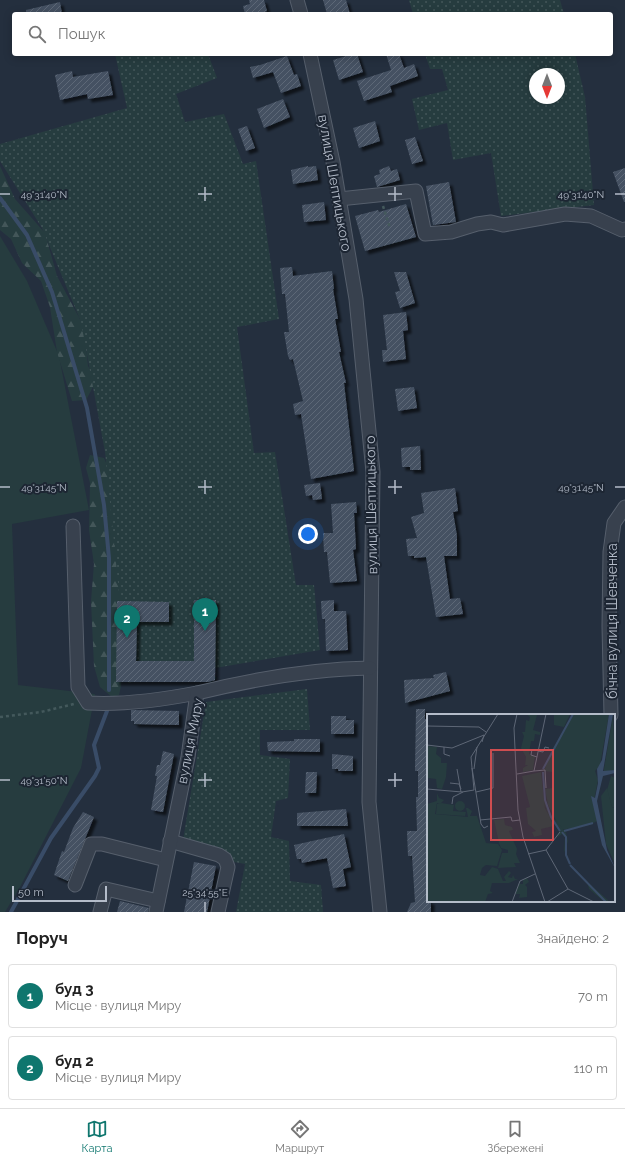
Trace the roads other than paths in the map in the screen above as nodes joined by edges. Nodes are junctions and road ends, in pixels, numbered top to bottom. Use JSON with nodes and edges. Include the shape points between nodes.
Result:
{"nodes":[{"id":1,"x":297,"y":0,"type":"edge"},
{"id":2,"x":300,"y":12,"type":"edge"},
{"id":3,"x":310,"y":56,"type":"edge"},
{"id":4,"x":339,"y":199,"type":"junction"},
{"id":5,"x":625,"y":230,"type":"edge"},
{"id":6,"x":625,"y":507,"type":"edge"},
{"id":7,"x":73,"y":526,"type":"dead end"},
{"id":8,"x":370,"y":668,"type":"junction"},
{"id":9,"x":197,"y":693,"type":"junction"},
{"id":10,"x":611,"y":714,"type":"edge"},
{"id":11,"x":170,"y":841,"type":"junction"},
{"id":12,"x":166,"y":860,"type":"junction"},
{"id":13,"x":75,"y":885,"type":"dead end"},
{"id":14,"x":157,"y":907,"type":"edge"},
{"id":15,"x":100,"y":912,"type":"edge"},
{"id":16,"x":218,"y":912,"type":"edge"},
{"id":17,"x":380,"y":912,"type":"edge"}],
"edges":[{"from":1,"to":2,"type":"street"},
{"from":3,"to":4,"type":"street","name":"вулиця Шептицького"},
{"from":4,"to":5,"type":"street","via":[[416,191],[425,234],[451,232],[477,224],[491,222],[503,225],[565,214],[591,216]]},
{"from":4,"to":8,"type":"street","name":"вулиця Шептицького","via":[[356,299],[373,472]]},
{"from":6,"to":10,"type":"street","name":"бічна вулиця Шевченка","via":[[614,523],[610,552],[608,626]]},
{"from":7,"to":9,"type":"street","via":[[78,687],[88,703],[110,704],[176,698]]},
{"from":8,"to":9,"type":"street","name":"вулиця Миру","via":[[295,673]]},
{"from":8,"to":17,"type":"street","name":"вулиця Шептицького","via":[[369,802]]},
{"from":9,"to":11,"type":"street","name":"вулиця Миру","via":[[188,757]]},
{"from":11,"to":12,"type":"street","name":"вулиця Миру"},
{"from":11,"to":16,"type":"street","via":[[225,859],[228,868]]},
{"from":12,"to":13,"type":"street","via":[[102,844],[91,844]]},
{"from":12,"to":14,"type":"street","name":"вулиця Миру"},
{"from":14,"to":15,"type":"street","via":[[106,889]]}]}
